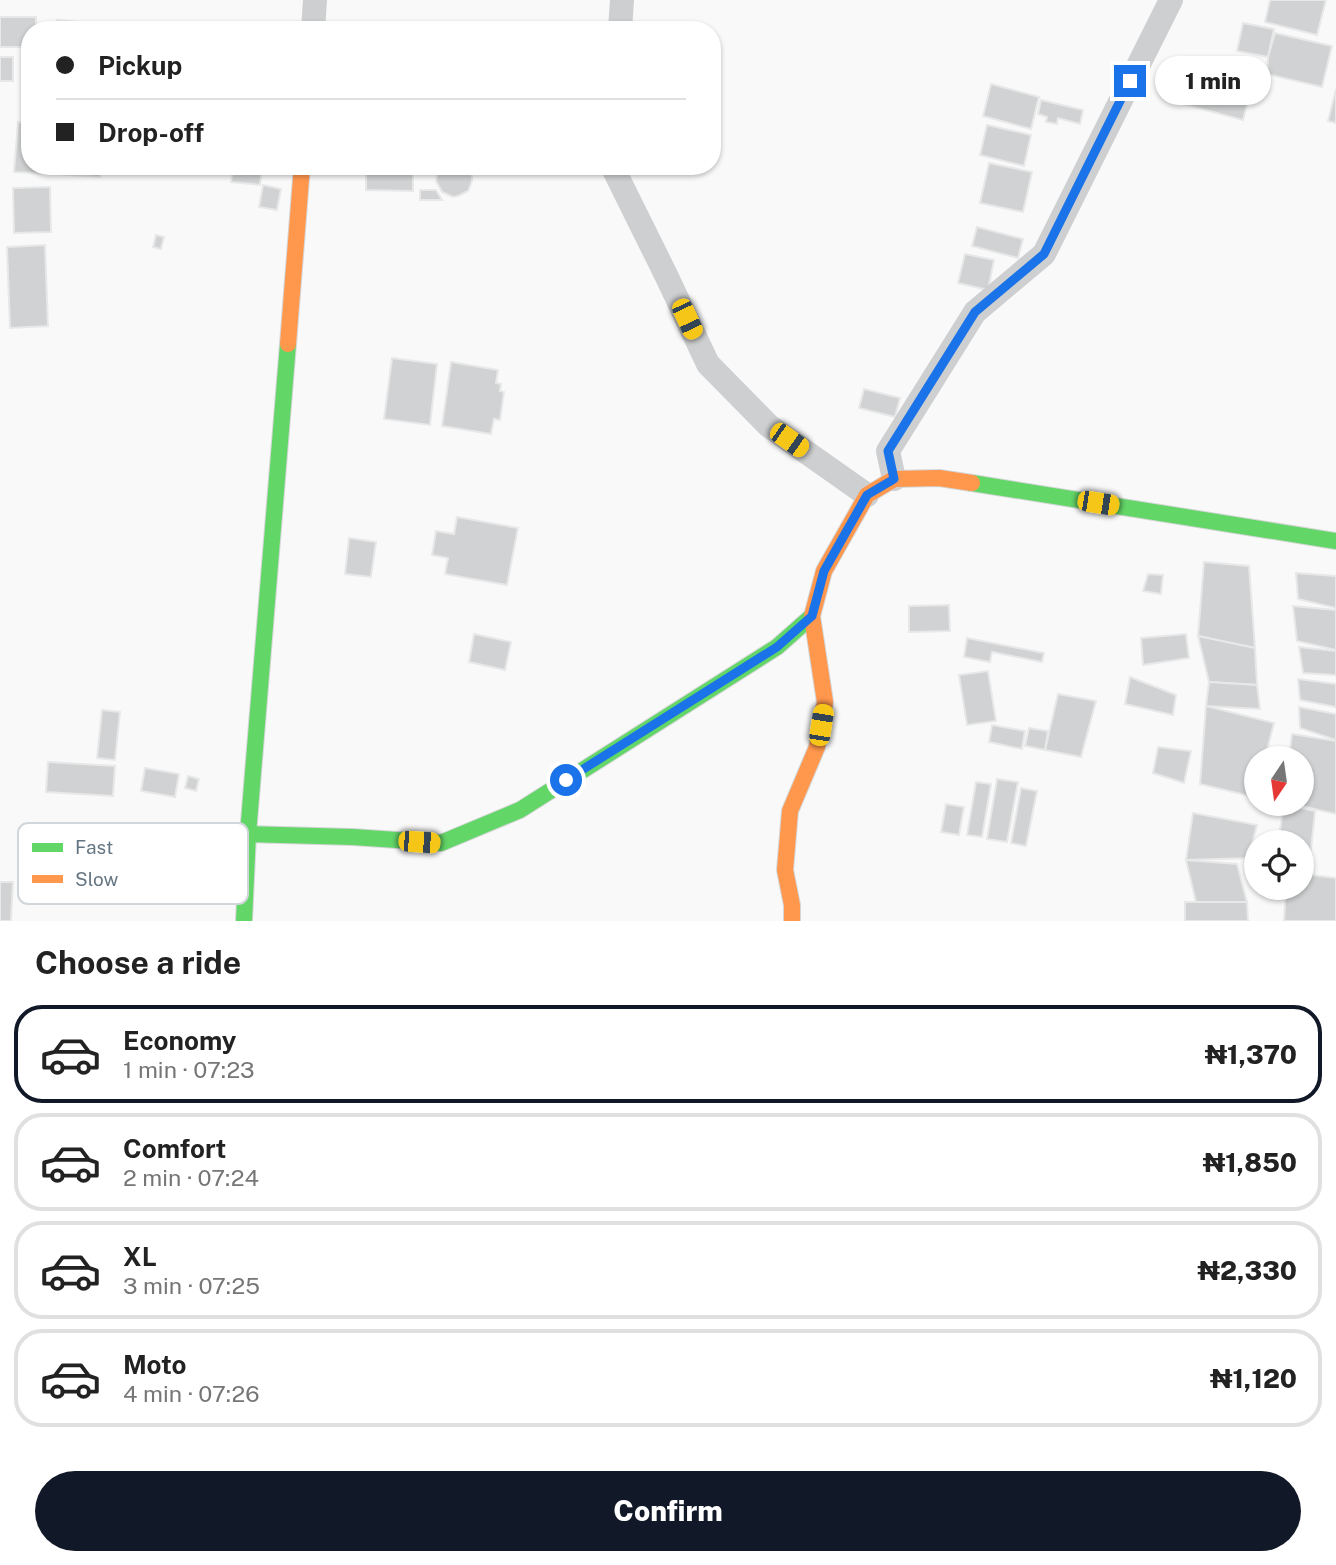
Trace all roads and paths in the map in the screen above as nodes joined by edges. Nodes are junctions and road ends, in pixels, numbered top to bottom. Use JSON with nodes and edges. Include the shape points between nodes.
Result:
{"nodes":[{"id":1,"x":315,"y":0,"type":"edge"},
{"id":2,"x":622,"y":0,"type":"edge"},
{"id":3,"x":1171,"y":0,"type":"edge"},
{"id":4,"x":314,"y":21,"type":"edge"},
{"id":5,"x":621,"y":21,"type":"edge"},
{"id":6,"x":301,"y":175,"type":"edge"},
{"id":7,"x":616,"y":175,"type":"edge"},
{"id":8,"x":894,"y":479,"type":"junction"},
{"id":9,"x":867,"y":495,"type":"junction"},
{"id":10,"x":1336,"y":541,"type":"edge"},
{"id":11,"x":812,"y":616,"type":"junction"},
{"id":12,"x":248,"y":835,"type":"joint"},
{"id":13,"x":792,"y":921,"type":"edge"}],
"edges":[{"from":1,"to":4,"type":"street"},
{"from":2,"to":5,"type":"street"},
{"from":3,"to":8,"type":"street","via":[[1044,254],[975,312],[888,451]]},
{"from":6,"to":12,"type":"street"},
{"from":7,"to":9,"type":"street","via":[[708,364],[769,426]]},
{"from":8,"to":9,"type":"street"},
{"from":8,"to":10,"type":"street","via":[[939,478]]},
{"from":9,"to":11,"type":"street","via":[[824,571]]},
{"from":11,"to":12,"type":"street","via":[[777,647],[520,810],[441,843]]},
{"from":11,"to":13,"type":"street","via":[[825,702],[817,747],[790,811],[785,870]]}]}
